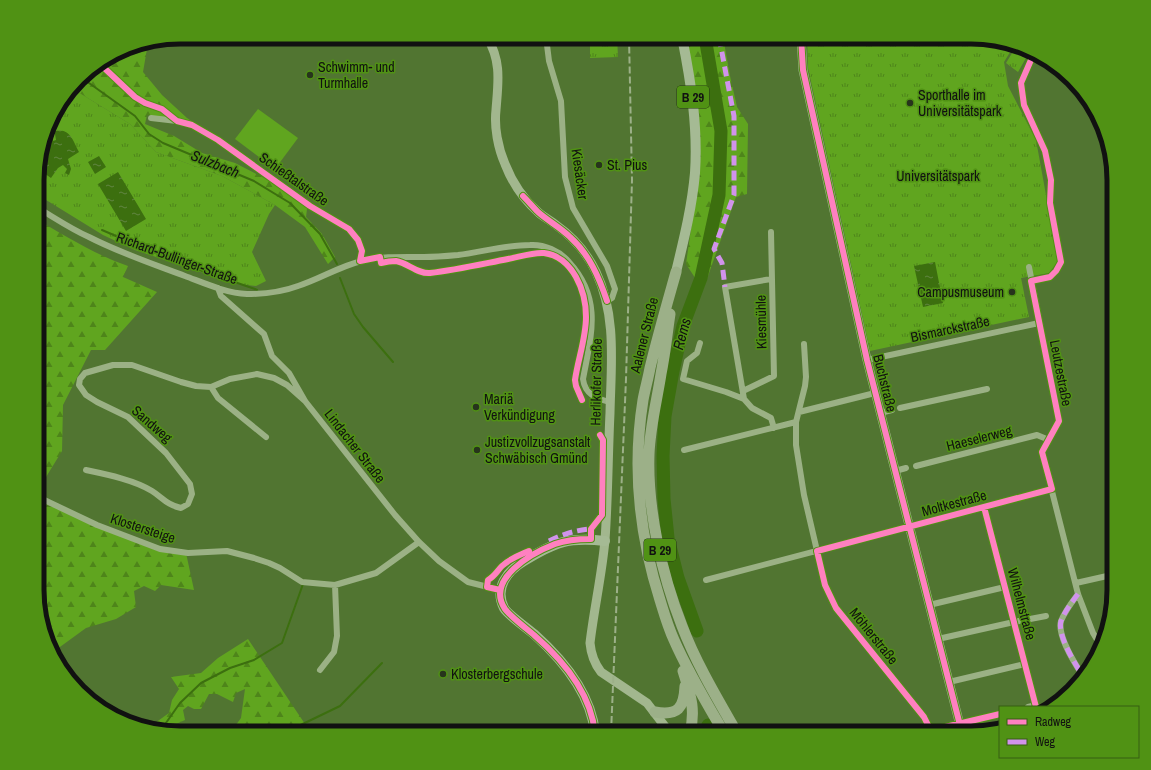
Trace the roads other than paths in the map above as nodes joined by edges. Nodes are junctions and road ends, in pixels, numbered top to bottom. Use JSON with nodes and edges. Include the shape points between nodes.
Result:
{"nodes":[{"id":1,"x":490,"y":44,"type":"edge"},
{"id":2,"x":683,"y":44,"type":"edge"},
{"id":3,"x":801,"y":44,"type":"edge"},
{"id":4,"x":547,"y":45,"type":"edge"},
{"id":5,"x":151,"y":118,"type":"dead end"},
{"id":6,"x":44,"y":211,"type":"edge"},
{"id":7,"x":771,"y":232,"type":"dead end"},
{"id":8,"x":360,"y":261,"type":"junction"},
{"id":9,"x":1029,"y":268,"type":"dead end"},
{"id":10,"x":676,"y":272,"type":"junction"},
{"id":11,"x":772,"y":279,"type":"junction"},
{"id":12,"x":218,"y":288,"type":"junction"},
{"id":13,"x":606,"y":301,"type":"junction"},
{"id":14,"x":1039,"y":323,"type":"junction"},
{"id":15,"x":700,"y":342,"type":"dead end"},
{"id":16,"x":804,"y":344,"type":"dead end"},
{"id":17,"x":867,"y":360,"type":"junction"},
{"id":18,"x":212,"y":387,"type":"junction"},
{"id":19,"x":987,"y":389,"type":"dead end"},
{"id":20,"x":743,"y":391,"type":"junction"},
{"id":21,"x":875,"y":393,"type":"junction"},
{"id":22,"x":744,"y":400,"type":"junction"},
{"id":23,"x":305,"y":401,"type":"junction"},
{"id":24,"x":610,"y":402,"type":"junction"},
{"id":25,"x":900,"y":408,"type":"dead end"},
{"id":26,"x":892,"y":410,"type":"dead end"},
{"id":27,"x":799,"y":412,"type":"junction"},
{"id":28,"x":880,"y":413,"type":"junction"},
{"id":29,"x":796,"y":422,"type":"junction"},
{"id":30,"x":774,"y":428,"type":"junction"},
{"id":31,"x":266,"y":437,"type":"dead end"},
{"id":32,"x":1048,"y":440,"type":"junction"},
{"id":33,"x":684,"y":450,"type":"dead end"},
{"id":34,"x":916,"y":466,"type":"dead end"},
{"id":35,"x":906,"y":468,"type":"dead end"},
{"id":36,"x":86,"y":470,"type":"dead end"},
{"id":37,"x":895,"y":471,"type":"junction"},
{"id":38,"x":1052,"y":489,"type":"junction"},
{"id":39,"x":44,"y":501,"type":"edge"},
{"id":40,"x":984,"y":507,"type":"junction"},
{"id":41,"x":910,"y":528,"type":"junction"},
{"id":42,"x":605,"y":540,"type":"junction"},
{"id":43,"x":419,"y":542,"type":"junction"},
{"id":44,"x":817,"y":551,"type":"junction"},
{"id":45,"x":1107,"y":576,"type":"edge"},
{"id":46,"x":706,"y":580,"type":"dead end"},
{"id":47,"x":1076,"y":583,"type":"junction"},
{"id":48,"x":335,"y":585,"type":"junction"},
{"id":49,"x":1005,"y":587,"type":"junction"},
{"id":50,"x":500,"y":590,"type":"junction"},
{"id":51,"x":1078,"y":594,"type":"junction"},
{"id":52,"x":929,"y":605,"type":"junction"},
{"id":53,"x":1046,"y":616,"type":"dead end"},
{"id":54,"x":1014,"y":622,"type":"junction"},
{"id":55,"x":938,"y":639,"type":"junction"},
{"id":56,"x":674,"y":640,"type":"junction"},
{"id":57,"x":1097,"y":640,"type":"edge"},
{"id":58,"x":1025,"y":664,"type":"junction"},
{"id":59,"x":320,"y":670,"type":"dead end"},
{"id":60,"x":1080,"y":671,"type":"edge"},
{"id":61,"x":685,"y":677,"type":"junction"},
{"id":62,"x":949,"y":682,"type":"junction"},
{"id":63,"x":578,"y":687,"type":"junction"},
{"id":64,"x":1036,"y":706,"type":"edge"},
{"id":65,"x":655,"y":712,"type":"junction"},
{"id":66,"x":999,"y":714,"type":"edge"},
{"id":67,"x":588,"y":726,"type":"edge"},
{"id":68,"x":594,"y":726,"type":"edge"},
{"id":69,"x":665,"y":726,"type":"edge"},
{"id":70,"x":691,"y":726,"type":"edge"},
{"id":71,"x":720,"y":726,"type":"edge"},
{"id":72,"x":733,"y":726,"type":"edge"},
{"id":73,"x":928,"y":726,"type":"edge"},
{"id":74,"x":960,"y":726,"type":"edge"},
{"id":75,"x":967,"y":726,"type":"edge"}],
"edges":[{"from":1,"to":13,"type":"main road","name":"Herlikofer Straße","via":[[498,72],[496,111],[499,144],[511,179],[538,213],[579,246],[596,272]]},
{"from":2,"to":10,"type":"main road","name":"Aalener Straße","number":"B 29","via":[[693,99],[695,158],[690,211]]},
{"from":3,"to":17,"type":"main road","name":"Buchstraße","via":[[803,70]]},
{"from":4,"to":13,"type":"street","name":"Kiesäcker","via":[[561,101],[565,178],[573,208],[607,266],[615,289],[612,298]]},
{"from":5,"to":8,"type":"street","name":"Schießtalstraße","via":[[192,124],[218,140],[310,206],[349,230],[358,240],[362,251]]},
{"from":6,"to":12,"type":"street","name":"Richard-Bullinger-Straße","via":[[88,237],[130,256]]},
{"from":7,"to":11,"type":"street","name":"Kiesmühle"},
{"from":8,"to":12,"type":"street","name":"Richard-Bullinger-Straße","via":[[298,286],[269,294],[245,294]]},
{"from":8,"to":24,"type":"street","via":[[380,257],[458,254],[531,244],[549,247],[578,271],[586,288],[592,324],[584,385],[597,399]]},
{"from":9,"to":14,"type":"street","name":"Leutzestraße"},
{"from":10,"to":56,"type":"highway","name":"Aalener Straße","number":"B 29","via":[[643,400],[638,470],[646,552]]},
{"from":10,"to":72,"type":"highway","number":"B 29","via":[[652,424],[649,454],[652,503],[663,567],[682,627],[713,692]]},
{"from":11,"to":20,"type":"street","name":"Kiesmühle","via":[[774,376]]},
{"from":11,"to":20,"type":"street","via":[[726,287]]},
{"from":12,"to":23,"type":"street","name":"Lindacher Straße","via":[[221,296],[264,334],[272,356],[289,373]]},
{"from":13,"to":24,"type":"main road","name":"Herlikofer Straße","via":[[611,327]]},
{"from":14,"to":17,"type":"street","name":"Bismarckstraße"},
{"from":14,"to":32,"type":"street","name":"Leutzestraße","via":[[1058,421]]},
{"from":15,"to":22,"type":"street","via":[[697,353],[687,361],[683,378]]},
{"from":16,"to":27,"type":"street","name":"Möhlerstraße","via":[[806,378]]},
{"from":17,"to":21,"type":"main road","name":"Buchstraße"},
{"from":18,"to":23,"type":"street","name":"Sandweg","via":[[230,379],[257,374],[274,378],[287,385]]},
{"from":18,"to":31,"type":"street","via":[[218,398]]},
{"from":18,"to":36,"type":"street","name":"Sandweg","via":[[181,382],[132,365],[101,368],[85,373],[80,379],[79,385],[86,395],[128,417],[166,453],[190,484],[192,494],[188,504],[181,508],[172,507],[151,490],[123,479]]},
{"from":19,"to":25,"type":"street","name":"Buchstraße"},
{"from":20,"to":22,"type":"street"},
{"from":21,"to":27,"type":"street"},
{"from":21,"to":28,"type":"main road","name":"Buchstraße"},
{"from":22,"to":30,"type":"street","via":[[752,408],[767,415]]},
{"from":23,"to":43,"type":"street","name":"Lindacher Straße"},
{"from":24,"to":42,"type":"main road","name":"Herlikofer Straße"},
{"from":26,"to":28,"type":"street","name":"Buchstraße"},
{"from":27,"to":29,"type":"street","name":"Möhlerstraße"},
{"from":28,"to":37,"type":"main road","name":"Buchstraße"},
{"from":29,"to":30,"type":"street"},
{"from":29,"to":44,"type":"street","name":"Möhlerstraße","via":[[796,445],[804,496]]},
{"from":30,"to":33,"type":"street"},
{"from":32,"to":34,"type":"street","name":"Haeselerweg","via":[[1037,435]]},
{"from":32,"to":38,"type":"street","name":"Leutzestraße","via":[[1042,452]]},
{"from":35,"to":37,"type":"street"},
{"from":37,"to":41,"type":"main road","name":"Buchstraße"},
{"from":38,"to":40,"type":"street","name":"Moltkestraße"},
{"from":38,"to":47,"type":"street","name":"Leutzestraße"},
{"from":39,"to":48,"type":"street","name":"Klostersteige","via":[[97,525],[160,549],[188,553],[227,551],[269,563],[302,582]]},
{"from":40,"to":41,"type":"street","name":"Moltkestraße"},
{"from":40,"to":49,"type":"street","name":"Wilhelmstraße"},
{"from":41,"to":44,"type":"street","name":"Moltkestraße"},
{"from":41,"to":52,"type":"main road","name":"Buchstraße"},
{"from":42,"to":50,"type":"main road","via":[[581,539],[555,544],[511,571],[504,579]]},
{"from":42,"to":65,"type":"main road","name":"Herlikofer Straße","via":[[590,651],[601,672],[641,698]]},
{"from":43,"to":48,"type":"street","name":"Klostersteige","via":[[376,573]]},
{"from":43,"to":50,"type":"street","name":"Lindacher Straße","via":[[439,561],[468,582]]},
{"from":44,"to":46,"type":"street","name":"Moltkestraße"},
{"from":44,"to":73,"type":"street","name":"Möhlerstraße","via":[[825,585],[836,608],[920,712]]},
{"from":45,"to":47,"type":"street"},
{"from":47,"to":51,"type":"street","name":"Leutzestraße"},
{"from":48,"to":59,"type":"street","via":[[337,636],[334,652]]},
{"from":49,"to":52,"type":"street"},
{"from":49,"to":54,"type":"street","name":"Wilhelmstraße"},
{"from":50,"to":63,"type":"main road","via":[[505,609],[550,649],[563,663]]},
{"from":51,"to":57,"type":"street","name":"Leutzestraße"},
{"from":51,"to":60,"type":"street","via":[[1061,622],[1061,633]]},
{"from":52,"to":55,"type":"main road","name":"Buchstraße"},
{"from":53,"to":54,"type":"street","name":"Wilhelmstraße"},
{"from":54,"to":55,"type":"street"},
{"from":54,"to":58,"type":"street","name":"Wilhelmstraße"},
{"from":55,"to":62,"type":"main road","name":"Buchstraße"},
{"from":56,"to":61,"type":"highway"},
{"from":56,"to":71,"type":"highway","number":"B 29"},
{"from":58,"to":62,"type":"street"},
{"from":58,"to":64,"type":"street","name":"Wilhelmstraße"},
{"from":61,"to":65,"type":"highway","via":[[684,699],[679,708],[672,713]]},
{"from":61,"to":70,"type":"highway","via":[[693,713]]},
{"from":62,"to":74,"type":"main road","name":"Buchstraße"},
{"from":63,"to":67,"type":"main road"},
{"from":63,"to":68,"type":"main road","via":[[588,704]]},
{"from":65,"to":69,"type":"main road","name":"Herlikofer Straße"},
{"from":66,"to":75,"type":"street"}]}
